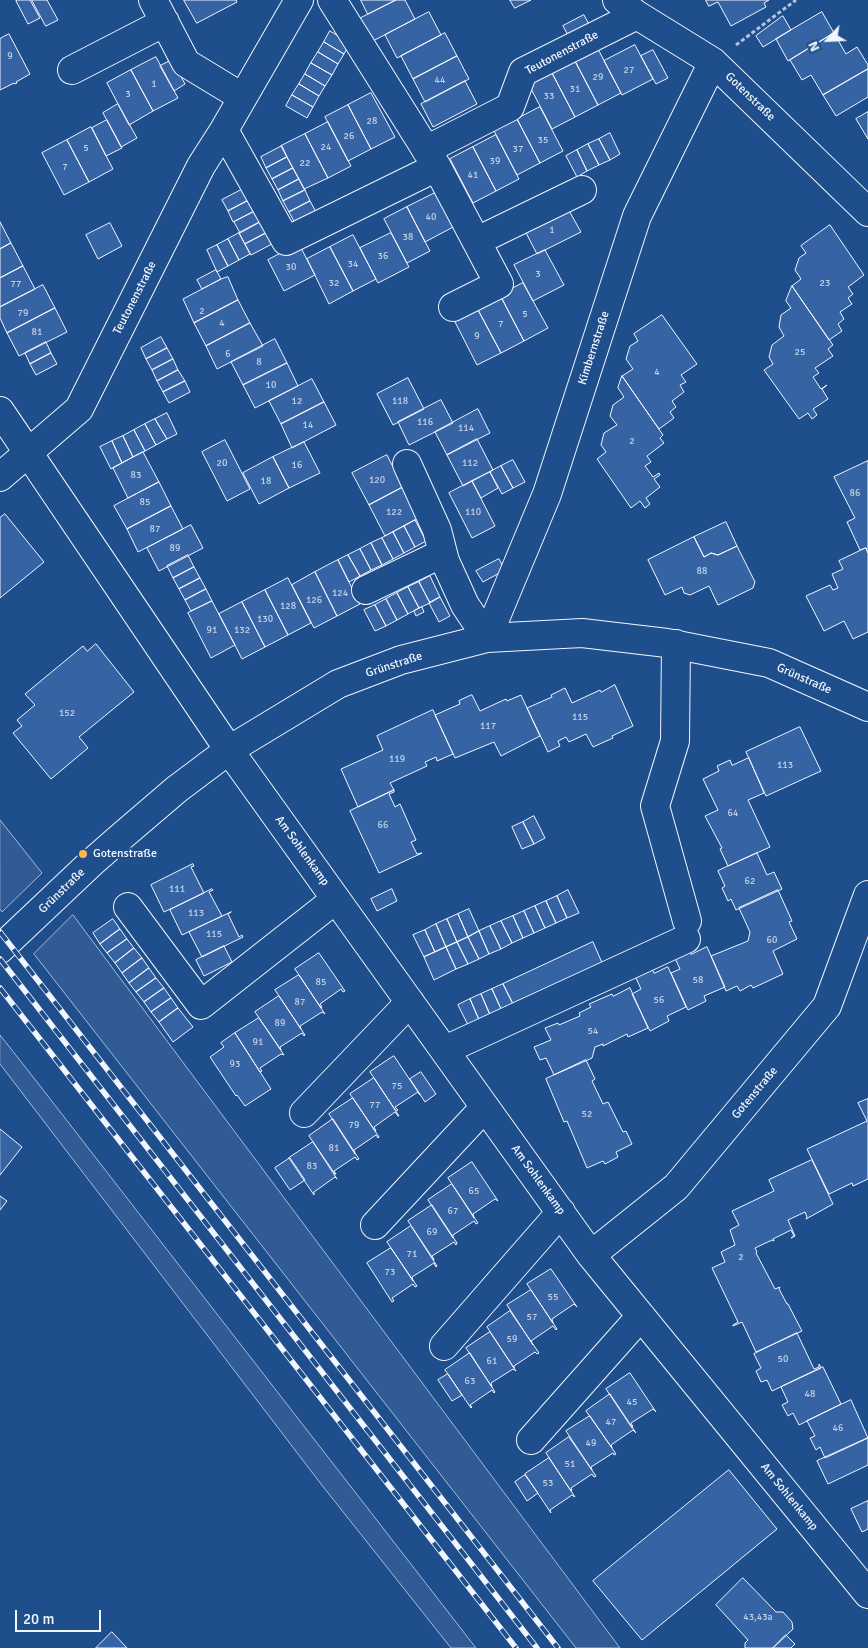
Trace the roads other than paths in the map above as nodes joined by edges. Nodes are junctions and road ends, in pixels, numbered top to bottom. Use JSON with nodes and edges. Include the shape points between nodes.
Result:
{"nodes":[{"id":1,"x":299,"y":0,"type":"edge"},
{"id":2,"x":332,"y":0,"type":"edge"},
{"id":3,"x":627,"y":7,"type":"edge"},
{"id":4,"x":159,"y":11,"type":"edge"},
{"id":5,"x":713,"y":62,"type":"junction"},
{"id":6,"x":72,"y":70,"type":"dead end"},
{"id":7,"x":242,"y":96,"type":"junction"},
{"id":8,"x":224,"y":130,"type":"junction"},
{"id":9,"x":432,"y":159,"type":"junction"},
{"id":10,"x":582,"y":190,"type":"dead end"},
{"id":11,"x":868,"y":212,"type":"edge"},
{"id":12,"x":477,"y":241,"type":"junction"},
{"id":13,"x":453,"y":307,"type":"dead end"},
{"id":14,"x":2,"y":417,"type":"edge"},
{"id":15,"x":28,"y":452,"type":"junction"},
{"id":16,"x":407,"y":464,"type":"dead end"},
{"id":17,"x":0,"y":477,"type":"edge"},
{"id":18,"x":443,"y":553,"type":"junction"},
{"id":19,"x":366,"y":590,"type":"dead end"},
{"id":20,"x":487,"y":638,"type":"junction"},
{"id":21,"x":676,"y":644,"type":"junction"},
{"id":22,"x":868,"y":707,"type":"edge"},
{"id":23,"x":229,"y":750,"type":"junction"},
{"id":24,"x":868,"y":898,"type":"edge"},
{"id":25,"x":336,"y":899,"type":"junction"},
{"id":26,"x":128,"y":907,"type":"dead end"},
{"id":27,"x":0,"y":949,"type":"edge"},
{"id":28,"x":410,"y":1002,"type":"junction"},
{"id":29,"x":445,"y":1050,"type":"junction"},
{"id":30,"x":485,"y":1107,"type":"junction"},
{"id":31,"x":304,"y":1113,"type":"dead end"},
{"id":32,"x":561,"y":1212,"type":"junction"},
{"id":33,"x":375,"y":1225,"type":"dead end"},
{"id":34,"x":591,"y":1254,"type":"junction"},
{"id":35,"x":641,"y":1316,"type":"junction"},
{"id":36,"x":444,"y":1346,"type":"dead end"},
{"id":37,"x":531,"y":1440,"type":"dead end"},
{"id":38,"x":868,"y":1594,"type":"edge"}],
"edges":[{"from":1,"to":7,"type":"street","name":"Teutonenstraße"},
{"from":2,"to":9,"type":"street"},
{"from":3,"to":5,"type":"street","name":"Gotenstraße"},
{"from":3,"to":9,"type":"street","name":"Teutonenstraße","via":[[522,72],[510,107]]},
{"from":4,"to":6,"type":"street"},
{"from":4,"to":7,"type":"street","via":[[186,63]]},
{"from":5,"to":11,"type":"street","name":"Gotenstraße"},
{"from":5,"to":20,"type":"street","name":"Kimbernstraße","via":[[637,216],[547,494]]},
{"from":7,"to":8,"type":"street","name":"Teutonenstraße"},
{"from":8,"to":9,"type":"street","name":"Teutonenstraße","via":[[286,241]]},
{"from":8,"to":15,"type":"street","name":"Teutonenstraße","via":[[201,166],[79,409]]},
{"from":9,"to":12,"type":"street"},
{"from":10,"to":12,"type":"street"},
{"from":12,"to":13,"type":"street","via":[[499,284]]},
{"from":14,"to":15,"type":"street"},
{"from":15,"to":17,"type":"street","name":"Teutonenstraße"},
{"from":15,"to":23,"type":"street"},
{"from":16,"to":18,"type":"street","via":[[437,530]]},
{"from":18,"to":19,"type":"street"},
{"from":18,"to":20,"type":"street","via":[[465,605]]},
{"from":20,"to":21,"type":"street","name":"Grünstraße","via":[[582,633]]},
{"from":20,"to":23,"type":"street","name":"Grünstraße","via":[[402,660],[338,684]]},
{"from":21,"to":22,"type":"street","name":"Grünstraße","via":[[769,663]]},
{"from":21,"to":29,"type":"street","via":[[675,741],[654,806],[687,930]]},
{"from":23,"to":25,"type":"street","name":"Am Sohlenkamp"},
{"from":23,"to":27,"type":"street","name":"Grünstraße","via":[[115,842]]},
{"from":24,"to":34,"type":"street","name":"Gotenstraße","via":[[827,1006],[676,1187]]},
{"from":25,"to":26,"type":"street","via":[[201,1006]]},
{"from":25,"to":28,"type":"street","name":"Am Sohlenkamp"},
{"from":28,"to":29,"type":"street","name":"Am Sohlenkamp"},
{"from":28,"to":31,"type":"street"},
{"from":29,"to":30,"type":"street","name":"Am Sohlenkamp"},
{"from":30,"to":32,"type":"street","name":"Am Sohlenkamp"},
{"from":30,"to":33,"type":"street"},
{"from":32,"to":34,"type":"street","name":"Am Sohlenkamp"},
{"from":32,"to":36,"type":"street"},
{"from":34,"to":35,"type":"street","name":"Am Sohlenkamp"},
{"from":35,"to":37,"type":"street"},
{"from":35,"to":38,"type":"street","name":"Am Sohlenkamp"}]}
